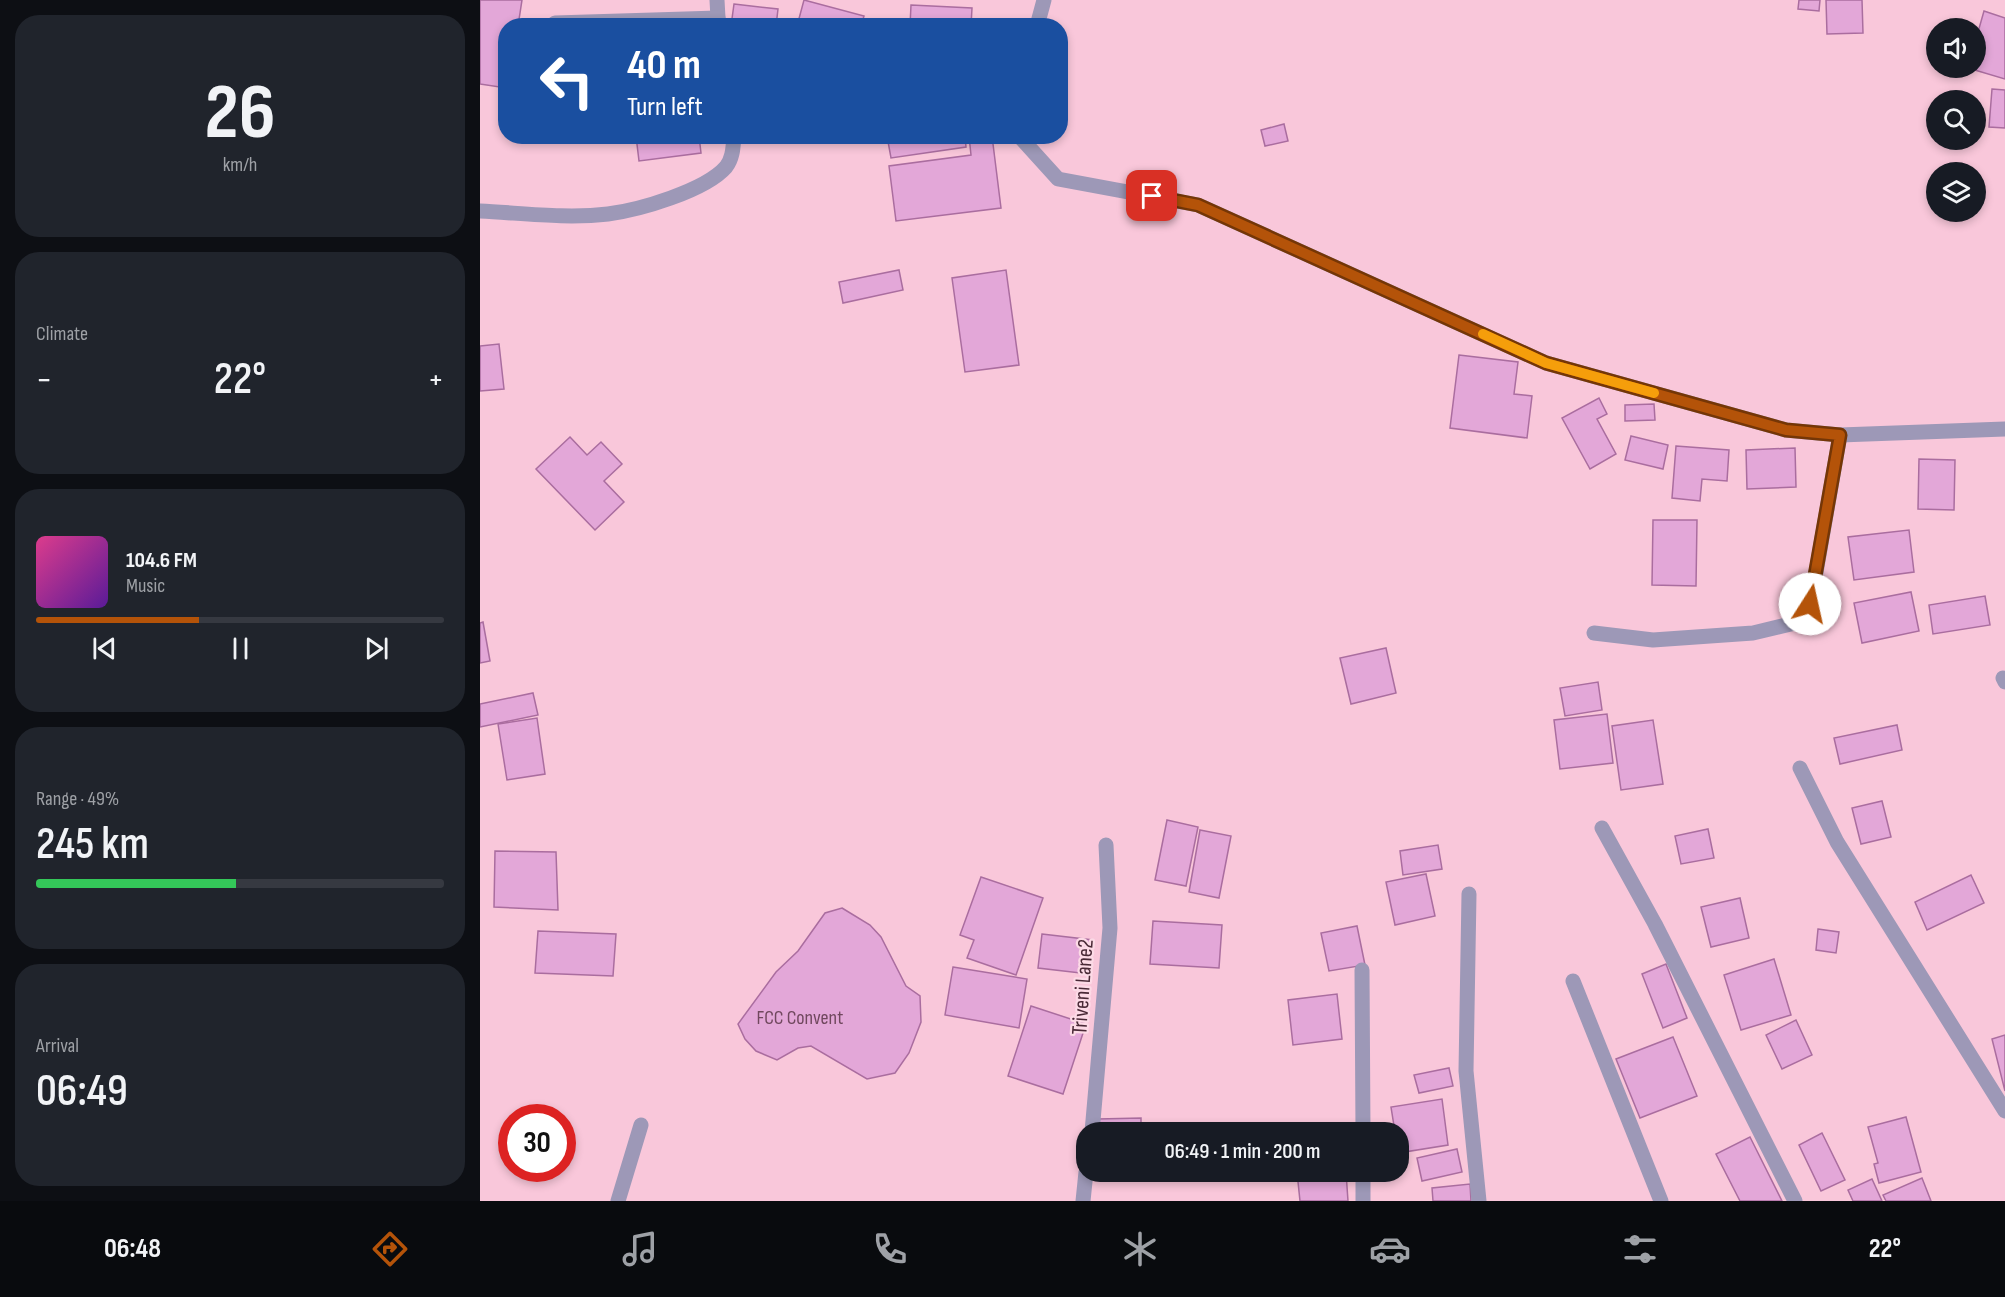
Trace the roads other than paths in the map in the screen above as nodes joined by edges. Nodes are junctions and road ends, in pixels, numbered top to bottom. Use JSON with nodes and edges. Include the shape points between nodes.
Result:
{"nodes":[{"id":1,"x":717,"y":0,"type":"edge"},
{"id":2,"x":1044,"y":0,"type":"edge"},
{"id":3,"x":718,"y":18,"type":"edge"},
{"id":4,"x":1039,"y":18,"type":"edge"},
{"id":5,"x":733,"y":144,"type":"edge"},
{"id":6,"x":1026,"y":144,"type":"edge"},
{"id":7,"x":480,"y":211,"type":"edge"},
{"id":8,"x":2005,"y":429,"type":"edge"},
{"id":9,"x":1840,"y":435,"type":"junction"},
{"id":10,"x":1594,"y":633,"type":"dead end"},
{"id":11,"x":1800,"y":768,"type":"dead end"},
{"id":12,"x":1602,"y":828,"type":"dead end"},
{"id":13,"x":1106,"y":845,"type":"dead end"},
{"id":14,"x":1469,"y":894,"type":"dead end"},
{"id":15,"x":1362,"y":970,"type":"dead end"},
{"id":16,"x":1573,"y":981,"type":"dead end"},
{"id":17,"x":2005,"y":1111,"type":"edge"},
{"id":18,"x":1093,"y":1122,"type":"edge"},
{"id":19,"x":1363,"y":1122,"type":"edge"},
{"id":20,"x":641,"y":1125,"type":"dead end"},
{"id":21,"x":1085,"y":1182,"type":"edge"},
{"id":22,"x":1363,"y":1182,"type":"edge"},
{"id":23,"x":618,"y":1201,"type":"edge"},
{"id":24,"x":1083,"y":1201,"type":"edge"},
{"id":25,"x":1363,"y":1201,"type":"edge"},
{"id":26,"x":1479,"y":1201,"type":"edge"},
{"id":27,"x":1661,"y":1201,"type":"edge"},
{"id":28,"x":1795,"y":1201,"type":"edge"}],
"edges":[{"from":1,"to":3,"type":"street"},
{"from":2,"to":4,"type":"street"},
{"from":5,"to":7,"type":"street","via":[[725,168],[701,184],[637,208],[590,215]]},
{"from":6,"to":9,"type":"street","via":[[1058,179],[1198,205],[1546,363],[1786,430]]},
{"from":8,"to":9,"type":"street"},
{"from":9,"to":10,"type":"street","via":[[1811,601],[1797,621],[1753,633],[1697,638],[1653,640]]},
{"from":11,"to":17,"type":"street","via":[[1837,842]]},
{"from":12,"to":28,"type":"street"},
{"from":13,"to":18,"type":"street","name":"Triveni Lane2","via":[[1110,928]]},
{"from":14,"to":26,"type":"street","via":[[1466,1071]]},
{"from":15,"to":19,"type":"street"},
{"from":16,"to":27,"type":"street"},
{"from":20,"to":23,"type":"street"},
{"from":21,"to":24,"type":"street"},
{"from":22,"to":25,"type":"street"}]}
